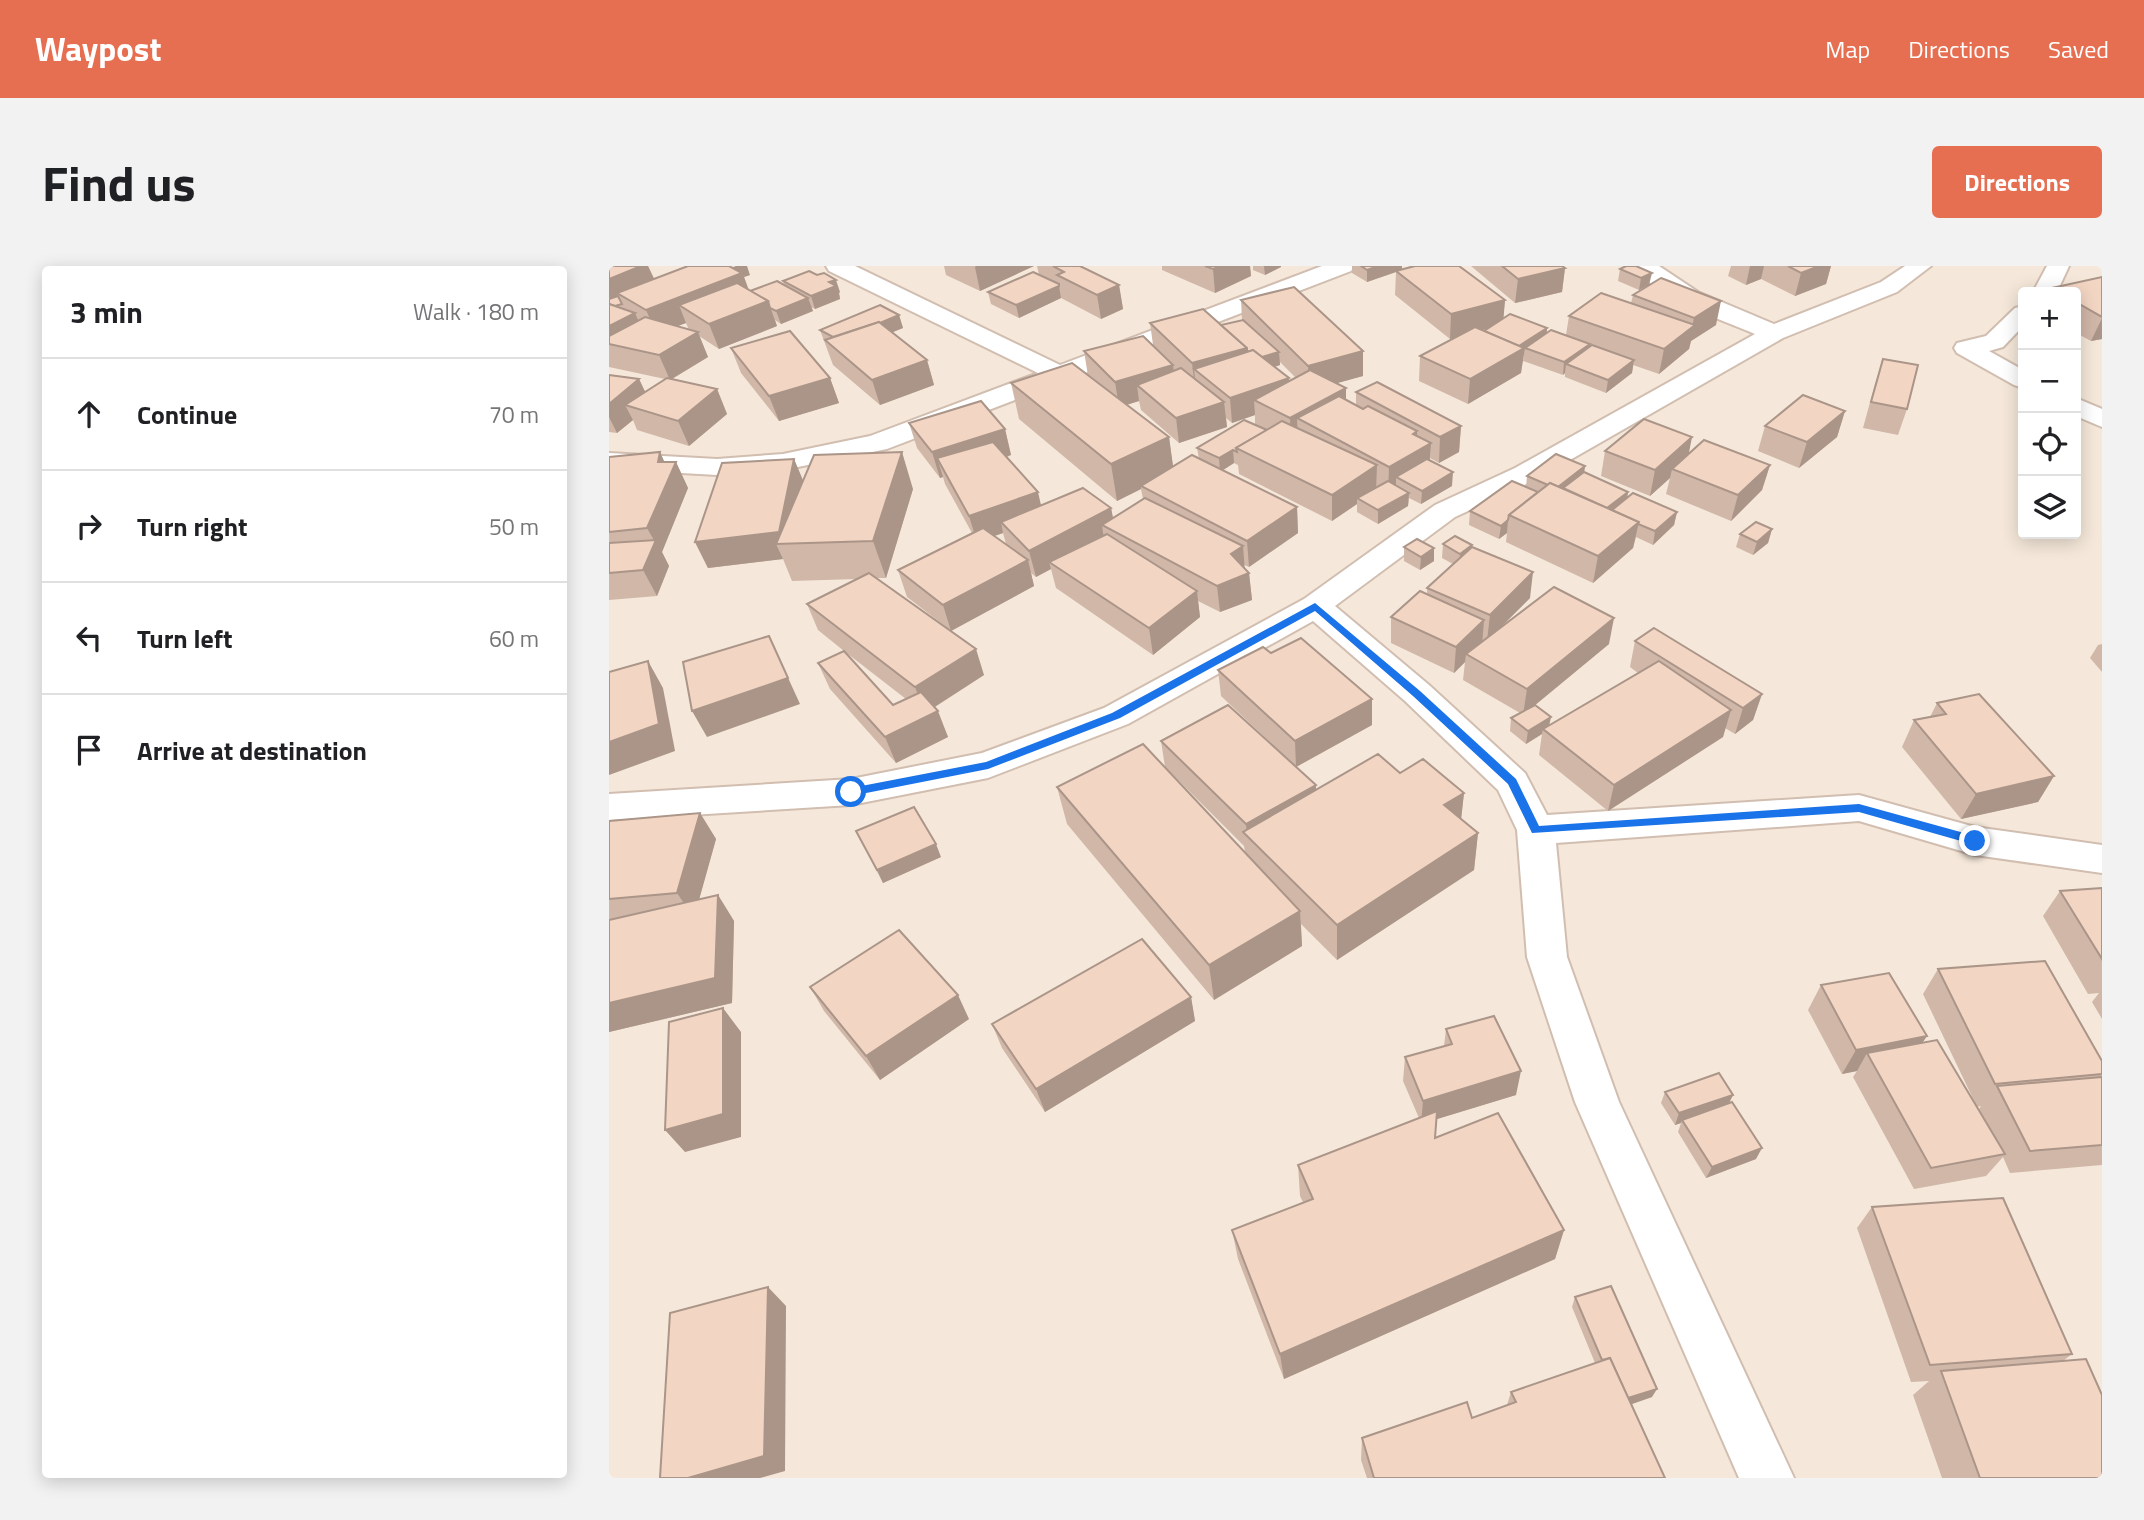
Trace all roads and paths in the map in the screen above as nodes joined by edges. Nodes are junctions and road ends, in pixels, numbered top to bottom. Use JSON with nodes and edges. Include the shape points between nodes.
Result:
{"nodes":[{"id":1,"x":837,"y":266,"type":"edge"},
{"id":2,"x":1343,"y":266,"type":"edge"},
{"id":3,"x":1645,"y":266,"type":"edge"},
{"id":4,"x":1920,"y":266,"type":"edge"},
{"id":5,"x":2058,"y":266,"type":"edge"},
{"id":6,"x":2049,"y":287,"type":"edge"},
{"id":7,"x":2018,"y":318,"type":"edge"},
{"id":8,"x":1775,"y":333,"type":"junction"},
{"id":9,"x":1060,"y":374,"type":"junction"},
{"id":10,"x":2018,"y":377,"type":"edge"},
{"id":11,"x":2081,"y":408,"type":"edge"},
{"id":12,"x":2102,"y":419,"type":"edge"},
{"id":13,"x":609,"y":461,"type":"edge"},
{"id":14,"x":1315,"y":606,"type":"junction"},
{"id":15,"x":609,"y":807,"type":"edge"},
{"id":16,"x":1536,"y":830,"type":"junction"},
{"id":17,"x":2102,"y":859,"type":"edge"},
{"id":18,"x":1767,"y":1478,"type":"edge"}],
"edges":[{"from":1,"to":9,"type":"street"},
{"from":2,"to":9,"type":"street"},
{"from":3,"to":8,"type":"street","via":[[1686,294]]},
{"from":4,"to":8,"type":"street","via":[[1889,287]]},
{"from":5,"to":6,"type":"street"},
{"from":7,"to":10,"type":"street","via":[[1994,342],[1966,348]]},
{"from":8,"to":14,"type":"street","via":[[1525,474],[1445,511]]},
{"from":9,"to":13,"type":"street","via":[[877,443],[783,462],[717,467]]},
{"from":11,"to":12,"type":"street"},
{"from":14,"to":15,"type":"street","via":[[1116,716],[988,765],[851,792]]},
{"from":14,"to":16,"type":"street","via":[[1512,782]]},
{"from":16,"to":17,"type":"street","via":[[1859,808],[1975,841]]},
{"from":16,"to":18,"type":"street","via":[[1547,957],[1597,1102]]}]}
